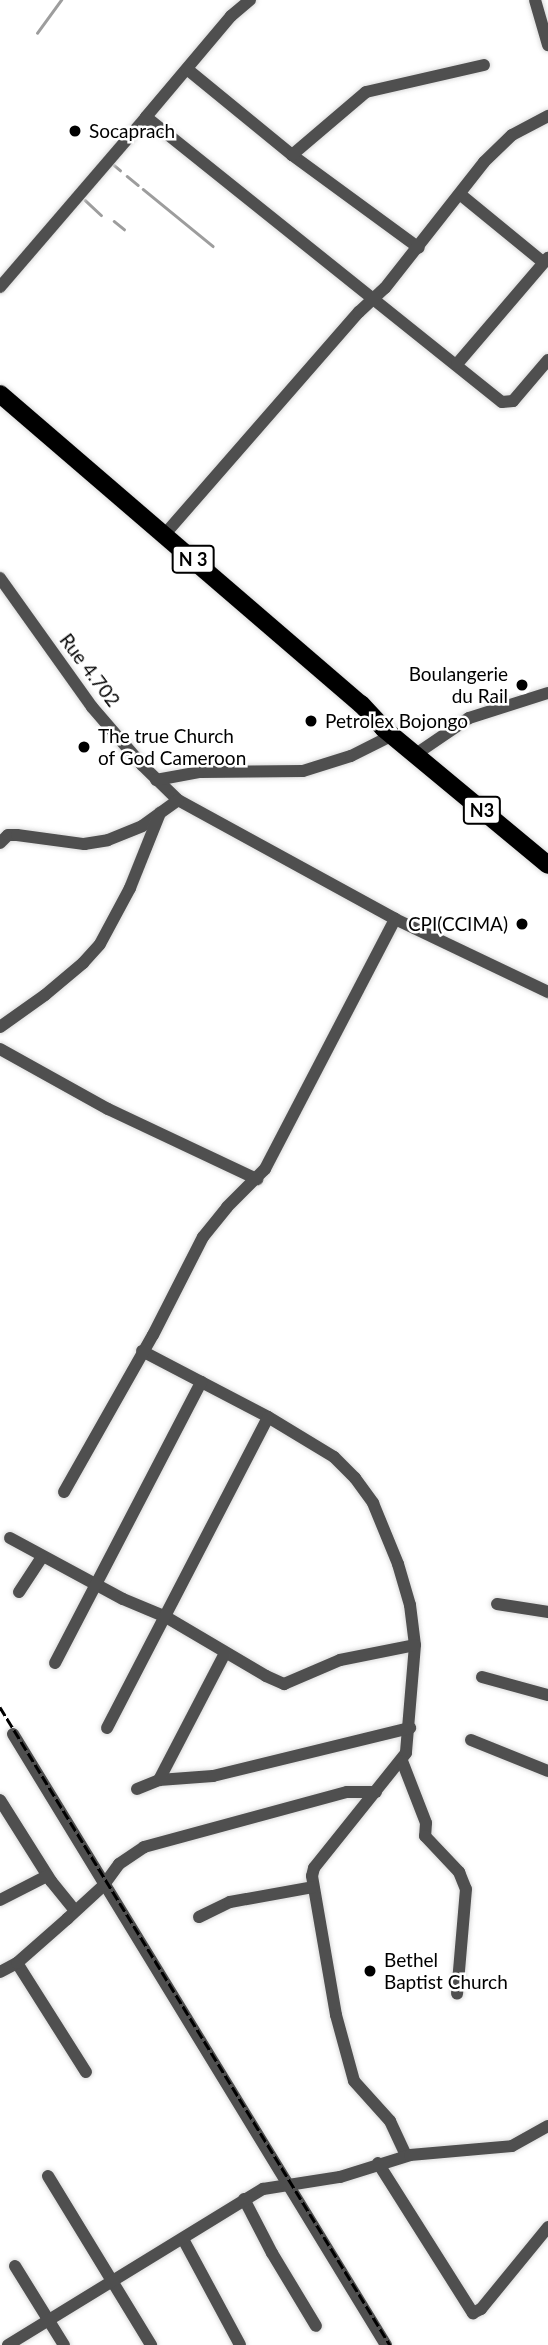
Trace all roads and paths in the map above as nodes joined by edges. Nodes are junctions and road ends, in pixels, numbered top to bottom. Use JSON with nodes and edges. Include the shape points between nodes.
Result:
{"nodes":[{"id":1,"x":250,"y":0,"type":"edge"},
{"id":2,"x":535,"y":0,"type":"edge"},
{"id":3,"x":548,"y":45,"type":"edge"},
{"id":4,"x":484,"y":65,"type":"dead end"},
{"id":5,"x":187,"y":69,"type":"junction"},
{"id":6,"x":548,"y":116,"type":"edge"},
{"id":7,"x":146,"y":117,"type":"junction"},
{"id":8,"x":292,"y":155,"type":"junction"},
{"id":9,"x":461,"y":195,"type":"junction"},
{"id":10,"x":419,"y":248,"type":"junction"},
{"id":11,"x":545,"y":260,"type":"edge"},
{"id":12,"x":0,"y":287,"type":"edge"},
{"id":13,"x":373,"y":300,"type":"junction"},
{"id":14,"x":548,"y":360,"type":"edge"},
{"id":15,"x":457,"y":363,"type":"junction"},
{"id":16,"x":0,"y":394,"type":"edge"},
{"id":17,"x":0,"y":408,"type":"edge"},
{"id":18,"x":101,"y":486,"type":"junction"},
{"id":19,"x":164,"y":534,"type":"junction"},
{"id":20,"x":0,"y":578,"type":"edge"},
{"id":21,"x":548,"y":693,"type":"edge"},
{"id":22,"x":388,"y":732,"type":"junction"},
{"id":23,"x":416,"y":754,"type":"junction"},
{"id":24,"x":156,"y":780,"type":"junction"},
{"id":25,"x":178,"y":800,"type":"junction"},
{"id":26,"x":160,"y":813,"type":"junction"},
{"id":27,"x":0,"y":843,"type":"edge"},
{"id":28,"x":548,"y":865,"type":"edge"},
{"id":29,"x":395,"y":919,"type":"junction"},
{"id":30,"x":548,"y":992,"type":"edge"},
{"id":31,"x":0,"y":1027,"type":"edge"},
{"id":32,"x":0,"y":1049,"type":"edge"},
{"id":33,"x":257,"y":1179,"type":"junction"},
{"id":34,"x":142,"y":1351,"type":"junction"},
{"id":35,"x":201,"y":1382,"type":"junction"},
{"id":36,"x":268,"y":1417,"type":"junction"},
{"id":37,"x":64,"y":1492,"type":"dead end"},
{"id":38,"x":10,"y":1538,"type":"dead end"},
{"id":39,"x":41,"y":1557,"type":"junction"},
{"id":40,"x":95,"y":1583,"type":"junction"},
{"id":41,"x":19,"y":1592,"type":"dead end"},
{"id":42,"x":497,"y":1604,"type":"dead end"},
{"id":43,"x":548,"y":1612,"type":"edge"},
{"id":44,"x":166,"y":1618,"type":"junction"},
{"id":45,"x":415,"y":1646,"type":"junction"},
{"id":46,"x":225,"y":1653,"type":"junction"},
{"id":47,"x":55,"y":1663,"type":"dead end"},
{"id":48,"x":482,"y":1677,"type":"dead end"},
{"id":49,"x":548,"y":1695,"type":"edge"},
{"id":50,"x":107,"y":1728,"type":"dead end"},
{"id":51,"x":410,"y":1728,"type":"junction"},
{"id":52,"x":13,"y":1734,"type":"dead end"},
{"id":53,"x":471,"y":1740,"type":"dead end"},
{"id":54,"x":402,"y":1761,"type":"junction"},
{"id":55,"x":548,"y":1771,"type":"edge"},
{"id":56,"x":159,"y":1780,"type":"junction"},
{"id":57,"x":137,"y":1789,"type":"dead end"},
{"id":58,"x":376,"y":1792,"type":"junction"},
{"id":59,"x":0,"y":1800,"type":"edge"},
{"id":60,"x":47,"y":1875,"type":"junction"},
{"id":61,"x":103,"y":1886,"type":"junction"},
{"id":62,"x":313,"y":1887,"type":"junction"},
{"id":63,"x":0,"y":1900,"type":"edge"},
{"id":64,"x":75,"y":1911,"type":"junction"},
{"id":65,"x":199,"y":1917,"type":"dead end"},
{"id":66,"x":17,"y":1963,"type":"junction"},
{"id":67,"x":0,"y":1972,"type":"edge"},
{"id":68,"x":457,"y":1994,"type":"dead end"},
{"id":69,"x":86,"y":2072,"type":"dead end"},
{"id":70,"x":548,"y":2126,"type":"edge"},
{"id":71,"x":406,"y":2156,"type":"junction"},
{"id":72,"x":377,"y":2163,"type":"junction"},
{"id":73,"x":48,"y":2176,"type":"dead end"},
{"id":74,"x":286,"y":2185,"type":"junction"},
{"id":75,"x":244,"y":2199,"type":"junction"},
{"id":76,"x":548,"y":2227,"type":"edge"},
{"id":77,"x":183,"y":2239,"type":"junction"},
{"id":78,"x":15,"y":2266,"type":"dead end"},
{"id":79,"x":115,"y":2282,"type":"junction"},
{"id":80,"x":50,"y":2321,"type":"junction"},
{"id":81,"x":316,"y":2326,"type":"dead end"},
{"id":82,"x":8,"y":2345,"type":"edge"},
{"id":83,"x":64,"y":2345,"type":"edge"},
{"id":84,"x":151,"y":2345,"type":"edge"},
{"id":85,"x":240,"y":2345,"type":"edge"},
{"id":86,"x":386,"y":2345,"type":"edge"}],
"edges":[{"from":1,"to":5,"type":"street"},
{"from":2,"to":3,"type":"street"},
{"from":4,"to":8,"type":"street","via":[[366,92]]},
{"from":5,"to":7,"type":"street"},
{"from":5,"to":8,"type":"street"},
{"from":6,"to":9,"type":"street","via":[[512,135]]},
{"from":7,"to":12,"type":"street"},
{"from":7,"to":13,"type":"street"},
{"from":8,"to":10,"type":"street"},
{"from":9,"to":10,"type":"street"},
{"from":9,"to":11,"type":"street"},
{"from":10,"to":13,"type":"street"},
{"from":11,"to":15,"type":"street"},
{"from":13,"to":15,"type":"street"},
{"from":13,"to":19,"type":"street"},
{"from":14,"to":15,"type":"street","via":[[507,403]]},
{"from":16,"to":18,"type":"highway","number":"N 3"},
{"from":17,"to":18,"type":"highway","number":"N 3"},
{"from":18,"to":19,"type":"highway","number":"N 3"},
{"from":18,"to":22,"type":"highway","number":"N 3","via":[[350,707]]},
{"from":19,"to":22,"type":"highway","number":"N 3"},
{"from":20,"to":24,"type":"street","name":"Rue 4.702","via":[[92,707]]},
{"from":21,"to":23,"type":"street","via":[[469,718]]},
{"from":22,"to":23,"type":"highway","number":"N 3"},
{"from":22,"to":24,"type":"street","via":[[351,756],[303,771],[200,772]]},
{"from":23,"to":28,"type":"highway","number":"N3"},
{"from":24,"to":25,"type":"street","name":"Rue 4.702"},
{"from":25,"to":26,"type":"street"},
{"from":25,"to":29,"type":"street","name":"Rue 4.702"},
{"from":26,"to":27,"type":"street","via":[[131,831],[84,844],[17,835],[8,835]]},
{"from":26,"to":31,"type":"street","via":[[130,888],[100,944],[45,995]]},
{"from":29,"to":30,"type":"street","name":"Rue 4.702"},
{"from":29,"to":33,"type":"street"},
{"from":32,"to":33,"type":"street","via":[[108,1109]]},
{"from":33,"to":34,"type":"street","via":[[204,1237]]},
{"from":34,"to":35,"type":"street"},
{"from":34,"to":37,"type":"street"},
{"from":35,"to":36,"type":"street"},
{"from":35,"to":40,"type":"street"},
{"from":36,"to":44,"type":"street"},
{"from":36,"to":45,"type":"street","via":[[334,1457],[373,1503],[411,1605]]},
{"from":38,"to":39,"type":"street"},
{"from":39,"to":40,"type":"street"},
{"from":39,"to":41,"type":"street"},
{"from":40,"to":44,"type":"street"},
{"from":40,"to":47,"type":"street"},
{"from":42,"to":43,"type":"street"},
{"from":44,"to":46,"type":"street"},
{"from":44,"to":50,"type":"street"},
{"from":45,"to":46,"type":"street","via":[[340,1660],[288,1684]]},
{"from":45,"to":51,"type":"street"},
{"from":46,"to":56,"type":"street"},
{"from":48,"to":49,"type":"street"},
{"from":51,"to":54,"type":"street"},
{"from":51,"to":56,"type":"street","via":[[225,1774]]},
{"from":52,"to":61,"type":"street"},
{"from":53,"to":55,"type":"street"},
{"from":54,"to":58,"type":"street"},
{"from":54,"to":68,"type":"street","via":[[426,1823],[425,1836],[459,1872],[466,1889]]},
{"from":56,"to":57,"type":"street"},
{"from":58,"to":61,"type":"street","via":[[347,1792],[144,1847],[110,1871]]},
{"from":58,"to":62,"type":"street","via":[[314,1868]]},
{"from":59,"to":60,"type":"street"},
{"from":60,"to":63,"type":"street"},
{"from":60,"to":64,"type":"street"},
{"from":61,"to":64,"type":"street"},
{"from":61,"to":74,"type":"street"},
{"from":62,"to":65,"type":"street","via":[[230,1902]]},
{"from":62,"to":71,"type":"street","via":[[336,2015],[354,2081],[390,2121]]},
{"from":64,"to":66,"type":"street"},
{"from":66,"to":67,"type":"street"},
{"from":66,"to":69,"type":"street"},
{"from":70,"to":71,"type":"street","via":[[512,2146]]},
{"from":71,"to":72,"type":"street"},
{"from":72,"to":74,"type":"street","via":[[340,2176]]},
{"from":72,"to":76,"type":"street","via":[[473,2313]]},
{"from":73,"to":79,"type":"street"},
{"from":74,"to":75,"type":"street"},
{"from":74,"to":86,"type":"street"},
{"from":75,"to":77,"type":"street"},
{"from":75,"to":81,"type":"street"},
{"from":77,"to":79,"type":"street"},
{"from":77,"to":85,"type":"street"},
{"from":78,"to":80,"type":"street"},
{"from":79,"to":80,"type":"street"},
{"from":79,"to":84,"type":"street"},
{"from":80,"to":82,"type":"street"},
{"from":80,"to":83,"type":"street"}]}
